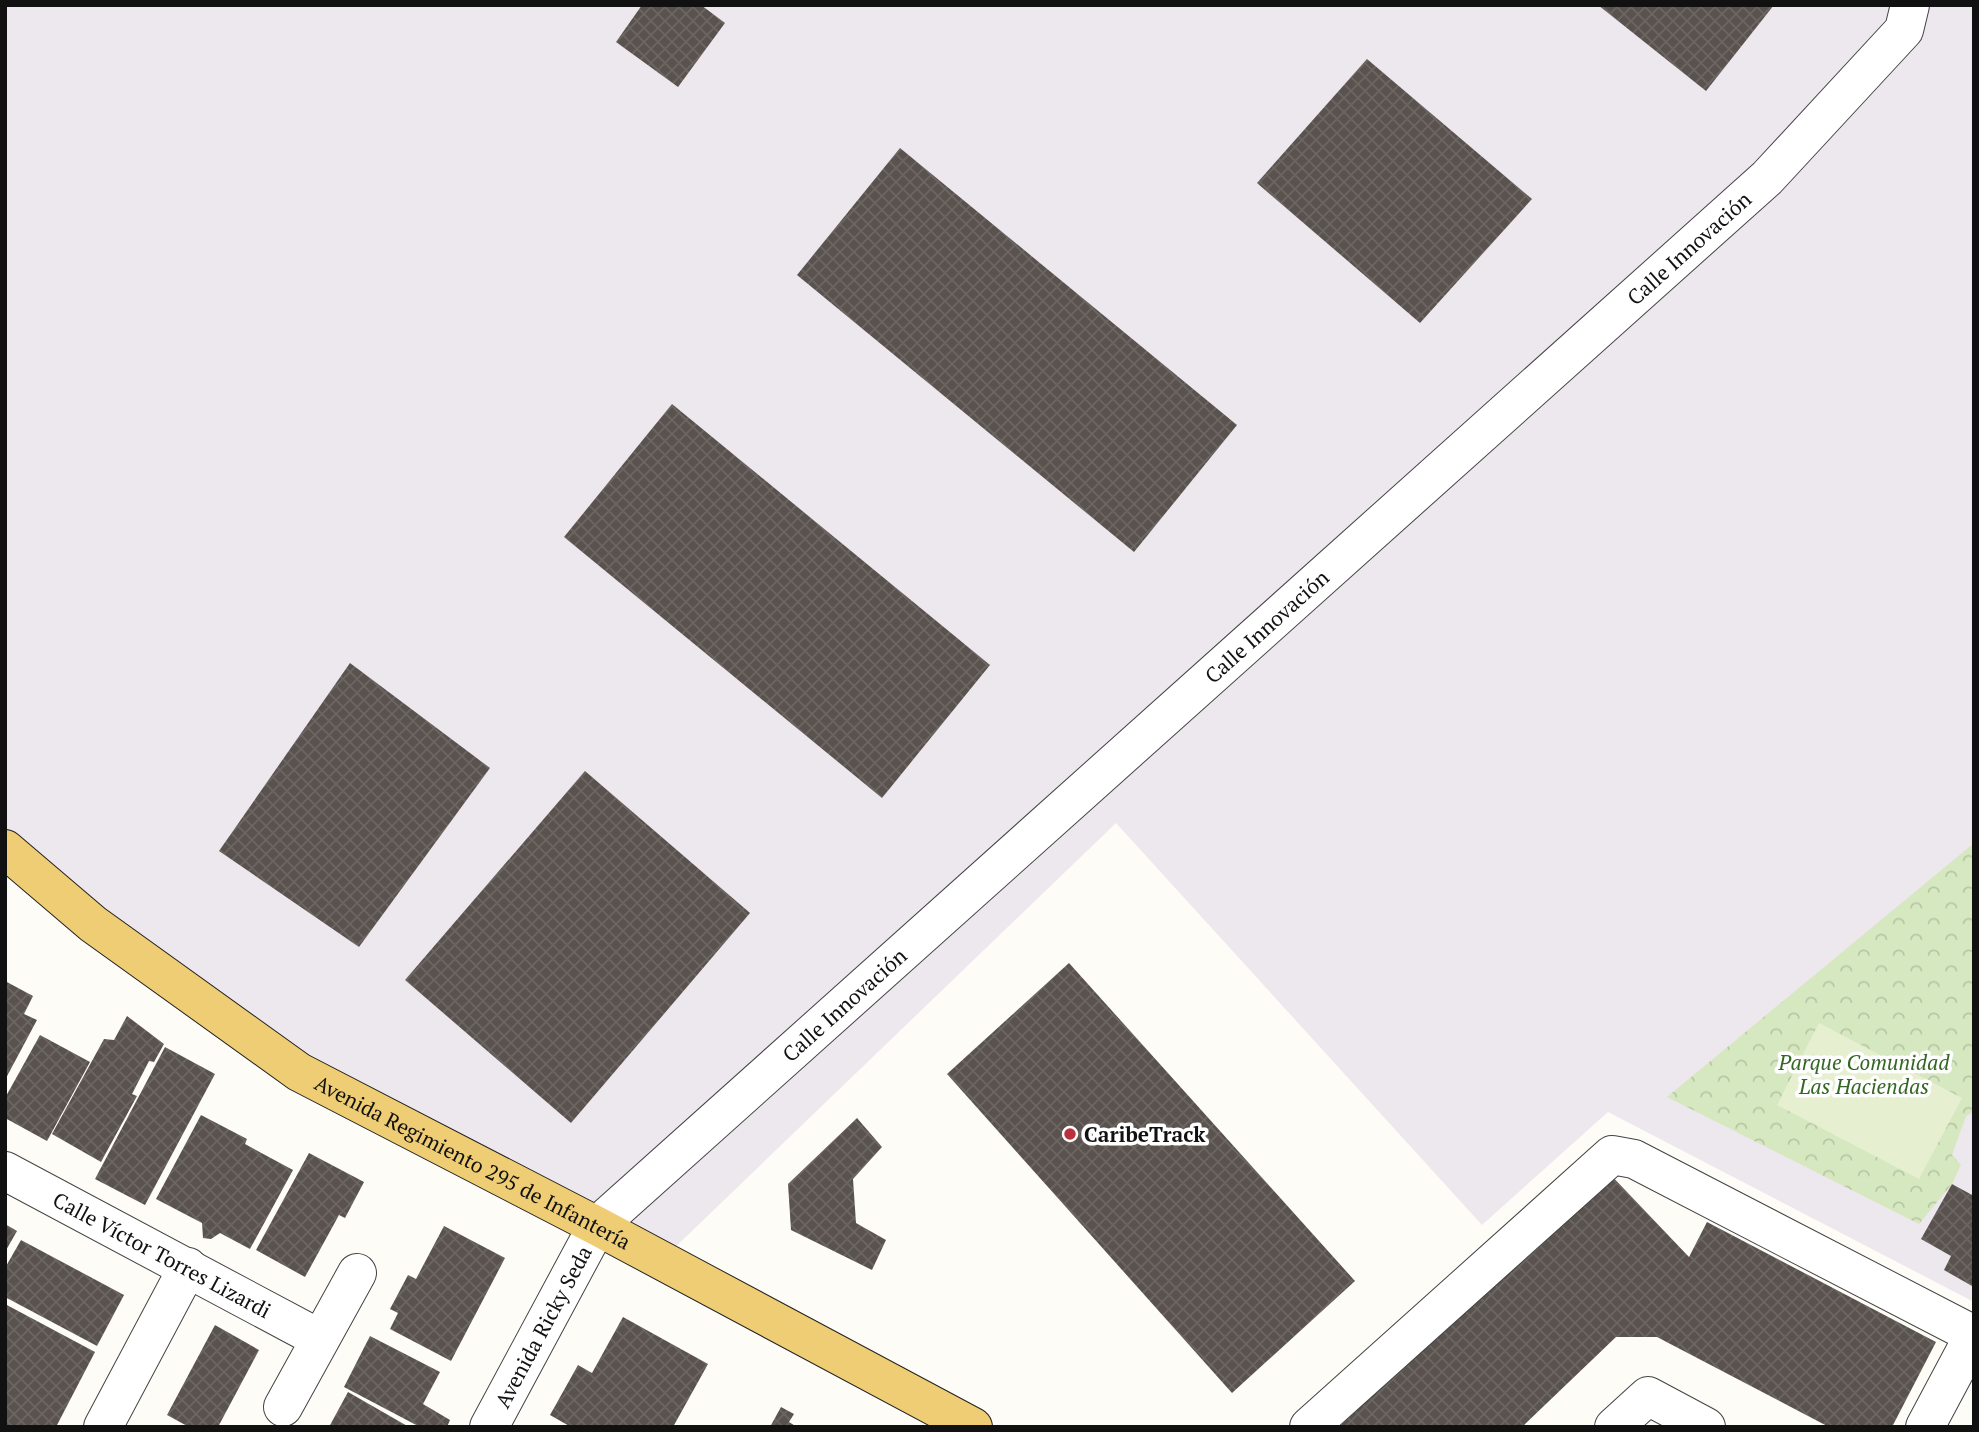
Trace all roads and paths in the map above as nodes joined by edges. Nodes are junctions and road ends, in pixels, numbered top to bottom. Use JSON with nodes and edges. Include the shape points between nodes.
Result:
{"nodes":[{"id":1,"x":1910,"y":5,"type":"edge"},
{"id":2,"x":5,"y":849,"type":"edge"},
{"id":3,"x":5,"y":1171,"type":"edge"},
{"id":4,"x":597,"y":1226,"type":"junction"},
{"id":5,"x":188,"y":1267,"type":"junction"},
{"id":6,"x":357,"y":1273,"type":"dead end"},
{"id":7,"x":1974,"y":1335,"type":"edge"},
{"id":8,"x":320,"y":1339,"type":"junction"},
{"id":9,"x":283,"y":1408,"type":"dead end"},
{"id":10,"x":103,"y":1427,"type":"edge"},
{"id":11,"x":489,"y":1427,"type":"edge"},
{"id":12,"x":972,"y":1427,"type":"edge"},
{"id":13,"x":1309,"y":1427,"type":"edge"},
{"id":14,"x":1614,"y":1427,"type":"edge"},
{"id":15,"x":1706,"y":1427,"type":"edge"},
{"id":16,"x":1924,"y":1427,"type":"edge"}],
"edges":[{"from":1,"to":4,"type":"street","name":"Calle Innovación","via":[[1904,30],[1767,178]]},
{"from":2,"to":4,"type":"main road","name":"Avenida Regimiento 295 de Infantería","via":[[93,924],[299,1072]]},
{"from":3,"to":5,"type":"street","name":"Calle Víctor Torres Lizardi"},
{"from":4,"to":11,"type":"street","name":"Avenida Ricky Seda"},
{"from":4,"to":12,"type":"main road","name":"Avenida Regimiento 295 de Infantería"},
{"from":5,"to":8,"type":"street","name":"Calle Víctor Torres Lizardi"},
{"from":5,"to":10,"type":"street"},
{"from":6,"to":8,"type":"street"},
{"from":7,"to":13,"type":"street","via":[[1634,1159],[1612,1155]]},
{"from":7,"to":16,"type":"street"},
{"from":8,"to":9,"type":"street"},
{"from":14,"to":15,"type":"street","via":[[1648,1396]]}]}
